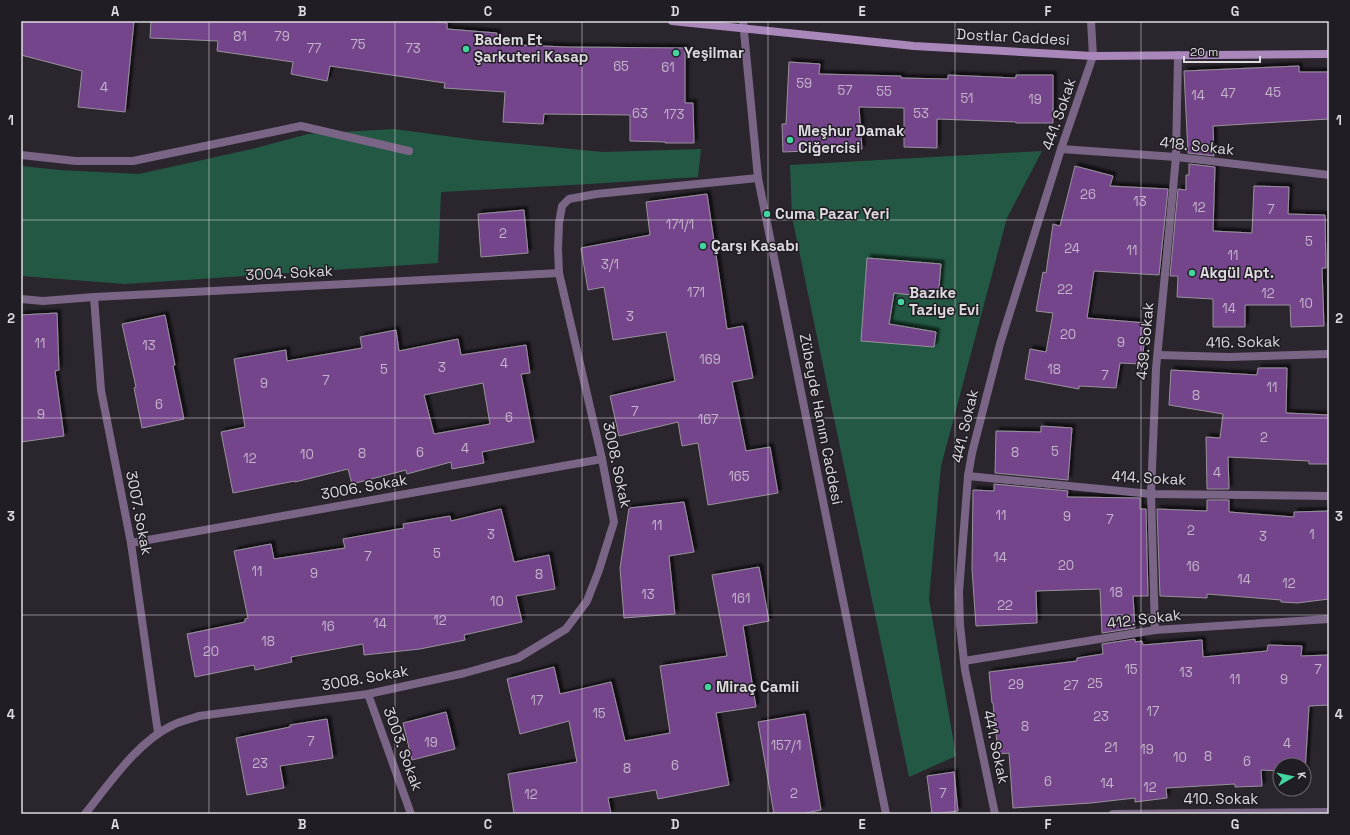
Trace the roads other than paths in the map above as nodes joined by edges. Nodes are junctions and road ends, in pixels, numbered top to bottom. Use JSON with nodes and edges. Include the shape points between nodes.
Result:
{"nodes":[{"id":1,"x":672,"y":21,"type":"edge"},
{"id":2,"x":1091,"y":21,"type":"edge"},
{"id":3,"x":744,"y":25,"type":"edge"},
{"id":4,"x":1329,"y":54,"type":"edge"},
{"id":5,"x":1093,"y":56,"type":"junction"},
{"id":6,"x":1178,"y":56,"type":"junction"},
{"id":7,"x":1061,"y":149,"type":"junction"},
{"id":8,"x":409,"y":151,"type":"dead end"},
{"id":9,"x":21,"y":155,"type":"edge"},
{"id":10,"x":1176,"y":157,"type":"junction"},
{"id":11,"x":1329,"y":175,"type":"edge"},
{"id":12,"x":758,"y":178,"type":"junction"},
{"id":13,"x":559,"y":273,"type":"junction"},
{"id":14,"x":94,"y":297,"type":"junction"},
{"id":15,"x":21,"y":299,"type":"edge"},
{"id":16,"x":1329,"y":354,"type":"edge"},
{"id":17,"x":1158,"y":355,"type":"junction"},
{"id":18,"x":602,"y":459,"type":"junction"},
{"id":19,"x":968,"y":476,"type":"junction"},
{"id":20,"x":1151,"y":494,"type":"junction"},
{"id":21,"x":1329,"y":496,"type":"edge"},
{"id":22,"x":131,"y":543,"type":"junction"},
{"id":23,"x":1329,"y":619,"type":"edge"},
{"id":24,"x":1155,"y":630,"type":"junction"},
{"id":25,"x":964,"y":661,"type":"junction"},
{"id":26,"x":368,"y":694,"type":"junction"},
{"id":27,"x":158,"y":733,"type":"junction"},
{"id":28,"x":1329,"y":812,"type":"edge"},
{"id":29,"x":85,"y":814,"type":"edge"},
{"id":30,"x":411,"y":814,"type":"edge"},
{"id":31,"x":886,"y":814,"type":"edge"},
{"id":32,"x":995,"y":814,"type":"edge"},
{"id":33,"x":1112,"y":814,"type":"edge"}],
"edges":[{"from":1,"to":3,"type":"main road","name":"Dostlar Caddesi"},
{"from":2,"to":5,"type":"street"},
{"from":3,"to":5,"type":"main road","name":"Dostlar Caddesi","via":[[914,46]]},
{"from":3,"to":12,"type":"street","name":"Zübeyde Hanım Caddesi"},
{"from":4,"to":6,"type":"main road","name":"Dostlar Caddesi"},
{"from":5,"to":6,"type":"main road","name":"Dostlar Caddesi"},
{"from":5,"to":7,"type":"street","name":"441. Sokak"},
{"from":6,"to":10,"type":"street","name":"439. Sokak"},
{"from":7,"to":10,"type":"street","name":"418. Sokak"},
{"from":7,"to":19,"type":"street","name":"441. Sokak","via":[[1000,344]]},
{"from":8,"to":9,"type":"street","via":[[301,126],[133,161],[76,162]]},
{"from":10,"to":11,"type":"street","name":"418. Sokak"},
{"from":10,"to":17,"type":"street","name":"439. Sokak"},
{"from":12,"to":13,"type":"street","name":"3008. Sokak","via":[[569,199],[562,206],[559,223]]},
{"from":12,"to":31,"type":"street","name":"Zübeyde Hanım Caddesi"},
{"from":13,"to":14,"type":"street","name":"3004. Sokak"},
{"from":13,"to":18,"type":"street","name":"3008. Sokak"},
{"from":14,"to":15,"type":"street","name":"3004. Sokak","via":[[43,301]]},
{"from":14,"to":22,"type":"street","name":"3007. Sokak","via":[[101,390]]},
{"from":16,"to":17,"type":"street","name":"416. Sokak","via":[[1229,357]]},
{"from":17,"to":20,"type":"street","name":"439. Sokak"},
{"from":18,"to":22,"type":"street","name":"3006. Sokak"},
{"from":18,"to":26,"type":"street","name":"3008. Sokak","via":[[614,522],[600,570],[587,601],[566,628],[518,658],[465,673]]},
{"from":19,"to":20,"type":"street","name":"414. Sokak"},
{"from":19,"to":25,"type":"street","name":"441. Sokak","via":[[959,592]]},
{"from":20,"to":21,"type":"street","name":"414. Sokak"},
{"from":20,"to":24,"type":"street","name":"439. Sokak"},
{"from":22,"to":27,"type":"street","name":"3007. Sokak"},
{"from":23,"to":24,"type":"street","name":"412. Sokak"},
{"from":24,"to":25,"type":"street","name":"412. Sokak"},
{"from":25,"to":32,"type":"street","name":"441. Sokak"},
{"from":26,"to":27,"type":"street","name":"3008. Sokak","via":[[199,716],[174,724]]},
{"from":26,"to":30,"type":"street","name":"3003. Sokak"},
{"from":27,"to":29,"type":"street","name":"3008. Sokak","via":[[126,762]]},
{"from":28,"to":33,"type":"street","name":"410. Sokak"}]}
